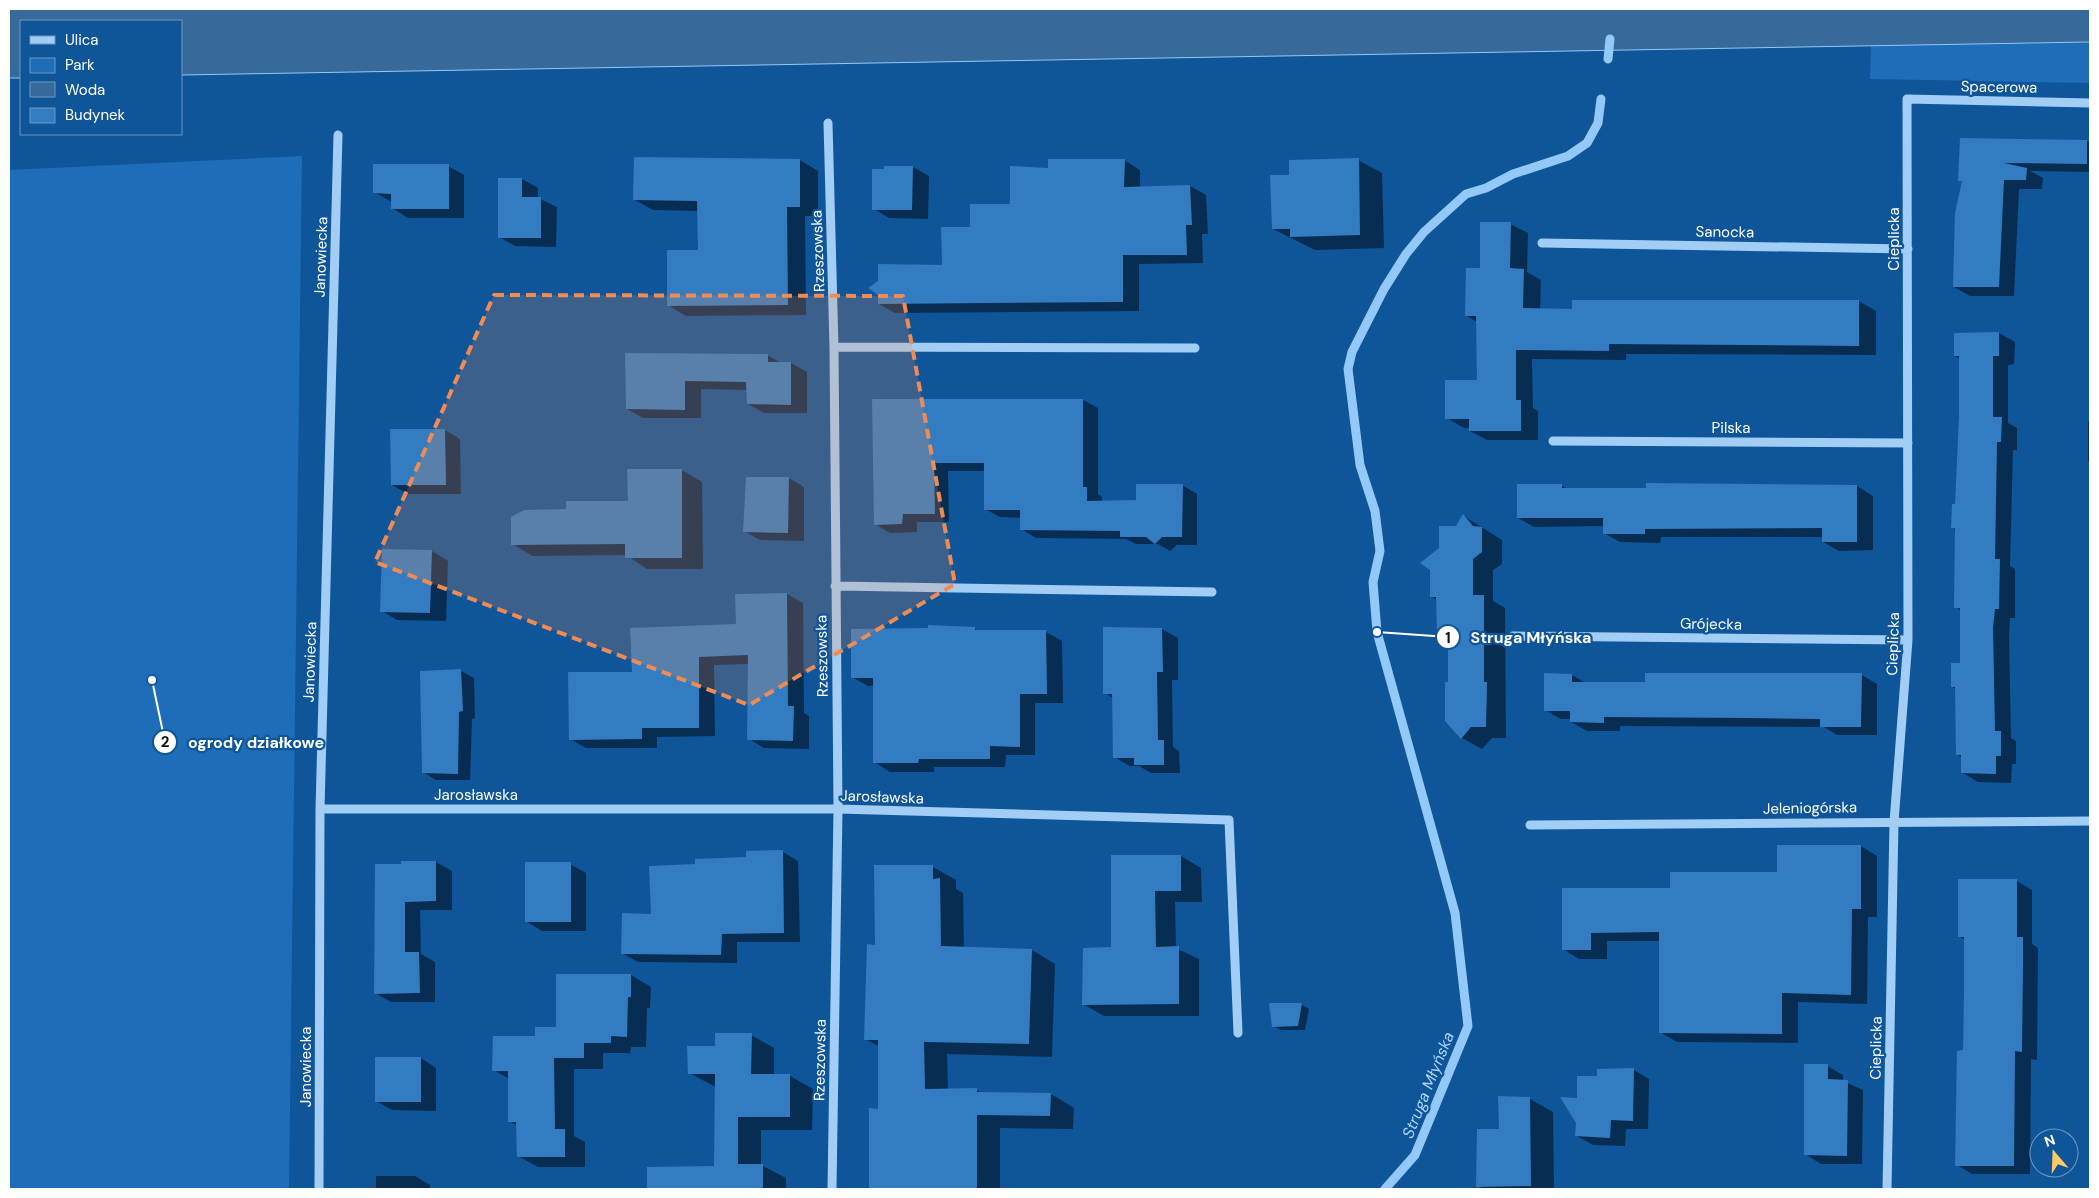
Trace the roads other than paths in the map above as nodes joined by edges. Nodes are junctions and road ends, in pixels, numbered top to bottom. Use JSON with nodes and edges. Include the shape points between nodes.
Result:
{"nodes":[{"id":1,"x":1907,"y":99,"type":"joint"},
{"id":2,"x":2090,"y":103,"type":"edge"},
{"id":3,"x":828,"y":123,"type":"dead end"},
{"id":4,"x":338,"y":135,"type":"dead end"},
{"id":5,"x":1542,"y":243,"type":"dead end"},
{"id":6,"x":1908,"y":249,"type":"junction"},
{"id":7,"x":834,"y":347,"type":"junction"},
{"id":8,"x":1195,"y":348,"type":"dead end"},
{"id":9,"x":1553,"y":441,"type":"dead end"},
{"id":10,"x":1908,"y":443,"type":"junction"},
{"id":11,"x":835,"y":586,"type":"junction"},
{"id":12,"x":1212,"y":592,"type":"dead end"},
{"id":13,"x":1513,"y":636,"type":"dead end"},
{"id":14,"x":1908,"y":640,"type":"junction"},
{"id":15,"x":320,"y":809,"type":"junction"},
{"id":16,"x":838,"y":809,"type":"junction"},
{"id":17,"x":2090,"y":821,"type":"edge"},
{"id":18,"x":1894,"y":822,"type":"junction"},
{"id":19,"x":1530,"y":825,"type":"dead end"},
{"id":20,"x":1238,"y":1034,"type":"dead end"},
{"id":21,"x":832,"y":1188,"type":"dead end"},
{"id":22,"x":319,"y":1189,"type":"edge"},
{"id":23,"x":1887,"y":1189,"type":"edge"}],
"edges":[{"from":1,"to":2,"type":"street","name":"Spacerowa"},
{"from":1,"to":6,"type":"street","name":"Cieplicka"},
{"from":3,"to":7,"type":"street","name":"Rzeszowska"},
{"from":4,"to":15,"type":"street","name":"Janowiecka"},
{"from":5,"to":6,"type":"street","name":"Sanocka"},
{"from":6,"to":10,"type":"street","name":"Cieplicka"},
{"from":7,"to":8,"type":"street"},
{"from":7,"to":11,"type":"street","name":"Rzeszowska"},
{"from":9,"to":10,"type":"street","name":"Pilska"},
{"from":10,"to":14,"type":"street","name":"Cieplicka"},
{"from":11,"to":12,"type":"street"},
{"from":11,"to":16,"type":"street","name":"Rzeszowska"},
{"from":13,"to":14,"type":"street","name":"Grójecka"},
{"from":14,"to":18,"type":"street","name":"Cieplicka"},
{"from":15,"to":16,"type":"street","name":"Jarosławska"},
{"from":15,"to":22,"type":"street","name":"Janowiecka"},
{"from":16,"to":20,"type":"street","name":"Jarosławska","via":[[1229,820]]},
{"from":16,"to":21,"type":"street","name":"Rzeszowska"},
{"from":17,"to":18,"type":"street","name":"Jeleniogórska"},
{"from":18,"to":19,"type":"street","name":"Jeleniogórska"},
{"from":18,"to":23,"type":"street","name":"Cieplicka"}]}
